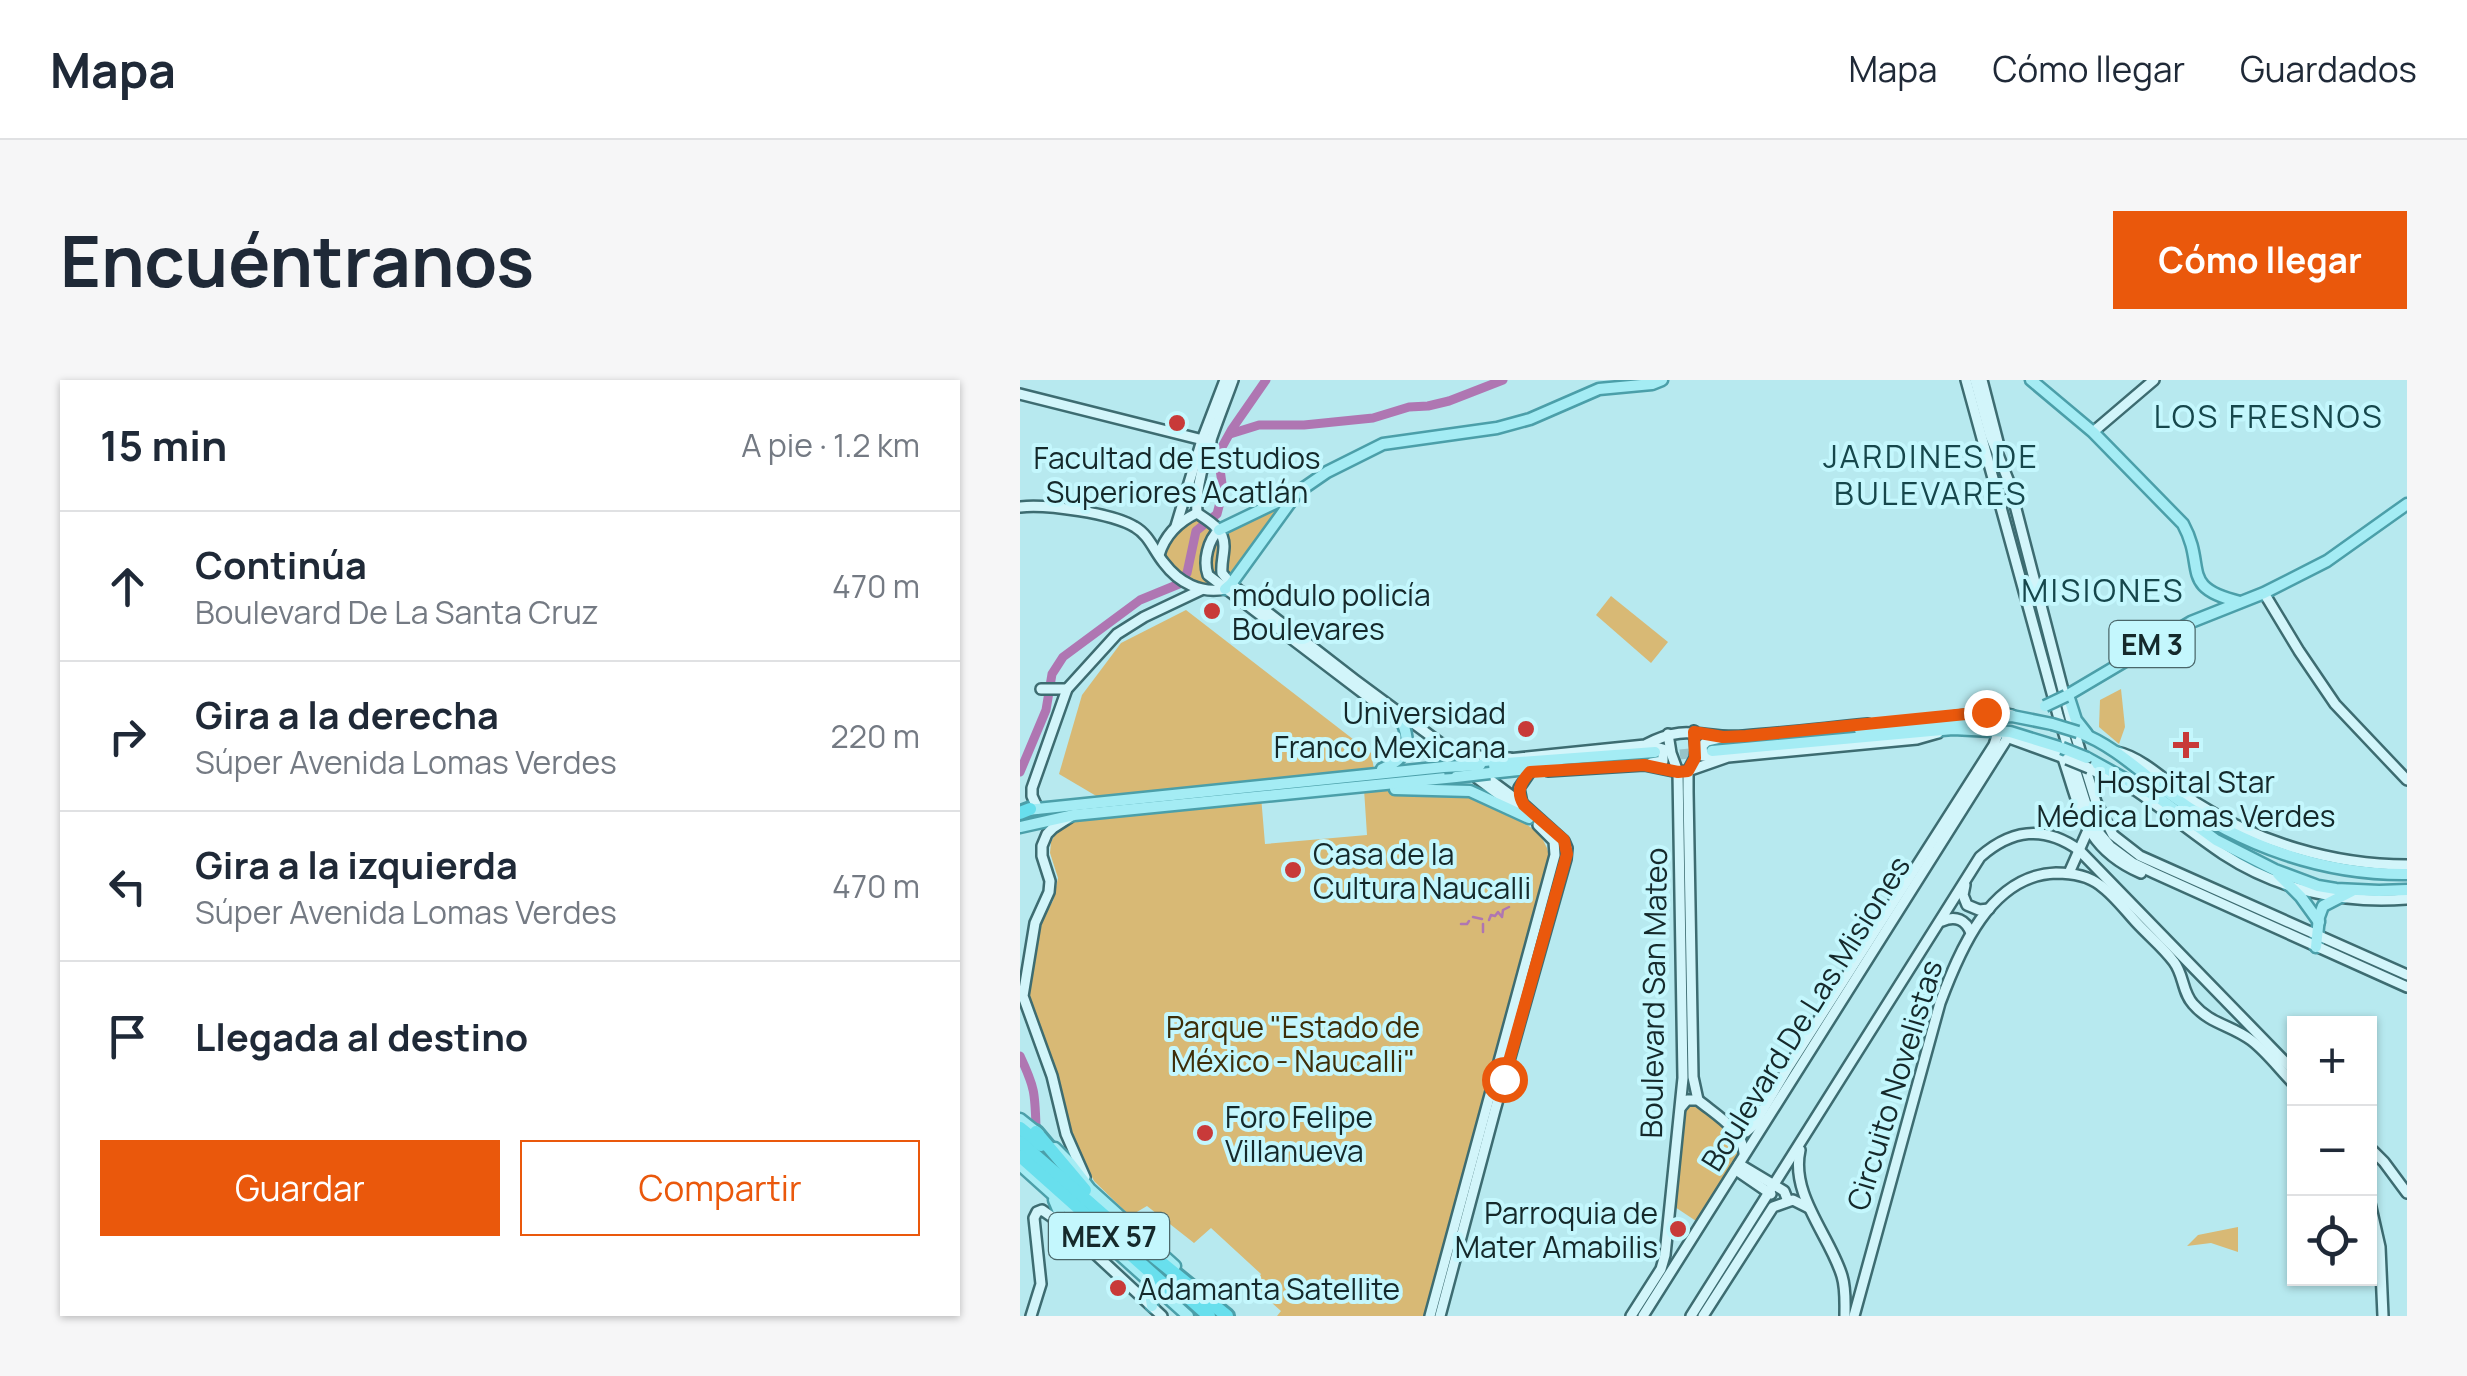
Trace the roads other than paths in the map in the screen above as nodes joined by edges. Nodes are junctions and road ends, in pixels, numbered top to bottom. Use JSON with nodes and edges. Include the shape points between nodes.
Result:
{"nodes":[{"id":1,"x":1225,"y":380,"type":"edge"},
{"id":2,"x":1233,"y":380,"type":"edge"},
{"id":3,"x":1662,"y":380,"type":"edge"},
{"id":4,"x":1964,"y":380,"type":"edge"},
{"id":5,"x":1978,"y":380,"type":"edge"},
{"id":6,"x":2032,"y":380,"type":"edge"},
{"id":7,"x":2154,"y":380,"type":"edge"},
{"id":8,"x":1020,"y":394,"type":"edge"},
{"id":9,"x":2093,"y":432,"type":"junction"},
{"id":10,"x":1207,"y":441,"type":"junction"},
{"id":11,"x":1298,"y":492,"type":"junction"},
{"id":12,"x":2407,"y":504,"type":"edge"},
{"id":13,"x":1020,"y":508,"type":"edge"},
{"id":14,"x":1201,"y":515,"type":"junction"},
{"id":15,"x":1176,"y":526,"type":"junction"},
{"id":16,"x":1217,"y":528,"type":"junction"},
{"id":17,"x":1159,"y":555,"type":"junction"},
{"id":18,"x":1228,"y":586,"type":"junction"},
{"id":19,"x":1201,"y":590,"type":"junction"},
{"id":20,"x":2264,"y":593,"type":"junction"},
{"id":21,"x":2240,"y":602,"type":"junction"},
{"id":22,"x":1042,"y":692,"type":"dead end"},
{"id":23,"x":1062,"y":692,"type":"junction"},
{"id":24,"x":2067,"y":696,"type":"junction"},
{"id":25,"x":2008,"y":716,"type":"junction"},
{"id":26,"x":2029,"y":719,"type":"junction"},
{"id":27,"x":1403,"y":724,"type":"junction"},
{"id":28,"x":1953,"y":729,"type":"junction"},
{"id":29,"x":1694,"y":732,"type":"junction"},
{"id":30,"x":1999,"y":733,"type":"junction"},
{"id":31,"x":2083,"y":733,"type":"junction"},
{"id":32,"x":1668,"y":734,"type":"junction"},
{"id":33,"x":1723,"y":737,"type":"junction"},
{"id":34,"x":1438,"y":743,"type":"junction"},
{"id":35,"x":1651,"y":751,"type":"junction"},
{"id":36,"x":2064,"y":755,"type":"junction"},
{"id":37,"x":1512,"y":758,"type":"junction"},
{"id":38,"x":1728,"y":758,"type":"junction"},
{"id":39,"x":2088,"y":763,"type":"junction"},
{"id":40,"x":1644,"y":765,"type":"junction"},
{"id":41,"x":1485,"y":769,"type":"junction"},
{"id":42,"x":1683,"y":771,"type":"junction"},
{"id":43,"x":1530,"y":772,"type":"junction"},
{"id":44,"x":1373,"y":773,"type":"junction"},
{"id":45,"x":2407,"y":780,"type":"edge"},
{"id":46,"x":2136,"y":783,"type":"junction"},
{"id":47,"x":2120,"y":785,"type":"junction"},
{"id":48,"x":1364,"y":786,"type":"junction"},
{"id":49,"x":1524,"y":805,"type":"junction"},
{"id":50,"x":1059,"y":806,"type":"junction"},
{"id":51,"x":1027,"y":811,"type":"edge"},
{"id":52,"x":1074,"y":815,"type":"junction"},
{"id":53,"x":1529,"y":818,"type":"junction"},
{"id":54,"x":1020,"y":827,"type":"edge"},
{"id":55,"x":2088,"y":830,"type":"junction"},
{"id":56,"x":2241,"y":834,"type":"junction"},
{"id":57,"x":2227,"y":846,"type":"junction"},
{"id":58,"x":2079,"y":850,"type":"junction"},
{"id":59,"x":2108,"y":855,"type":"junction"},
{"id":60,"x":2347,"y":860,"type":"junction"},
{"id":61,"x":2407,"y":866,"type":"edge"},
{"id":62,"x":2331,"y":867,"type":"junction"},
{"id":63,"x":2275,"y":870,"type":"junction"},
{"id":64,"x":2069,"y":873,"type":"junction"},
{"id":65,"x":2407,"y":874,"type":"edge"},
{"id":66,"x":2103,"y":879,"type":"junction"},
{"id":67,"x":1966,"y":880,"type":"junction"},
{"id":68,"x":2176,"y":884,"type":"junction"},
{"id":69,"x":2292,"y":888,"type":"junction"},
{"id":70,"x":2353,"y":890,"type":"junction"},
{"id":71,"x":2407,"y":890,"type":"edge"},
{"id":72,"x":2336,"y":898,"type":"junction"},
{"id":73,"x":2407,"y":899,"type":"edge"},
{"id":74,"x":2307,"y":906,"type":"junction"},
{"id":75,"x":2323,"y":906,"type":"junction"},
{"id":76,"x":1991,"y":908,"type":"junction"},
{"id":77,"x":2319,"y":923,"type":"junction"},
{"id":78,"x":1938,"y":925,"type":"junction"},
{"id":79,"x":1971,"y":934,"type":"junction"},
{"id":80,"x":2317,"y":942,"type":"junction"},
{"id":81,"x":2200,"y":974,"type":"junction"},
{"id":82,"x":2407,"y":975,"type":"edge"},
{"id":83,"x":2182,"y":982,"type":"junction"},
{"id":84,"x":2407,"y":987,"type":"edge"},
{"id":85,"x":2238,"y":1014,"type":"junction"},
{"id":86,"x":2232,"y":1030,"type":"junction"},
{"id":87,"x":2287,"y":1064,"type":"edge"},
{"id":88,"x":2287,"y":1077,"type":"edge"},
{"id":89,"x":1698,"y":1100,"type":"junction"},
{"id":90,"x":1681,"y":1108,"type":"junction"},
{"id":91,"x":1020,"y":1119,"type":"edge"},
{"id":92,"x":1021,"y":1129,"type":"edge"},
{"id":93,"x":1733,"y":1129,"type":"junction"},
{"id":94,"x":1802,"y":1143,"type":"junction"},
{"id":95,"x":1046,"y":1150,"type":"junction"},
{"id":96,"x":1021,"y":1153,"type":"edge"},
{"id":97,"x":2377,"y":1160,"type":"edge"},
{"id":98,"x":1740,"y":1163,"type":"junction"},
{"id":99,"x":1090,"y":1189,"type":"junction"},
{"id":100,"x":1772,"y":1189,"type":"junction"},
{"id":101,"x":2407,"y":1193,"type":"edge"},
{"id":102,"x":1056,"y":1198,"type":"junction"},
{"id":103,"x":1783,"y":1202,"type":"junction"},
{"id":104,"x":1811,"y":1210,"type":"junction"},
{"id":105,"x":1118,"y":1221,"type":"junction"},
{"id":106,"x":1066,"y":1226,"type":"junction"},
{"id":107,"x":2377,"y":1234,"type":"edge"},
{"id":108,"x":1841,"y":1273,"type":"junction"},
{"id":109,"x":1864,"y":1273,"type":"junction"},
{"id":110,"x":1147,"y":1280,"type":"junction"},
{"id":111,"x":1860,"y":1290,"type":"junction"},
{"id":112,"x":1845,"y":1297,"type":"junction"},
{"id":113,"x":1152,"y":1306,"type":"junction"},
{"id":114,"x":1031,"y":1316,"type":"edge"},
{"id":115,"x":1162,"y":1316,"type":"edge"},
{"id":116,"x":1188,"y":1316,"type":"edge"},
{"id":117,"x":1199,"y":1316,"type":"edge"},
{"id":118,"x":1209,"y":1316,"type":"edge"},
{"id":119,"x":1227,"y":1316,"type":"edge"},
{"id":120,"x":1430,"y":1316,"type":"edge"},
{"id":121,"x":1440,"y":1316,"type":"edge"},
{"id":122,"x":1631,"y":1316,"type":"edge"},
{"id":123,"x":1643,"y":1316,"type":"edge"},
{"id":124,"x":1691,"y":1316,"type":"edge"},
{"id":125,"x":1703,"y":1316,"type":"edge"},
{"id":126,"x":1845,"y":1316,"type":"edge"},
{"id":127,"x":1854,"y":1316,"type":"edge"},
{"id":128,"x":2383,"y":1316,"type":"edge"}],
"edges":[{"from":1,"to":10,"type":"main road"},
{"from":2,"to":10,"type":"main road"},
{"from":3,"to":11,"type":"main road","via":[[1599,389],[1497,428],[1383,444]]},
{"from":4,"to":68,"type":"main road","via":[[2094,824],[2122,856]]},
{"from":5,"to":80,"type":"main road","via":[[2070,721],[2107,828],[2140,856]]},
{"from":6,"to":9,"type":"main road"},
{"from":7,"to":9,"type":"main road"},
{"from":8,"to":10,"type":"main road"},
{"from":9,"to":21,"type":"main road","via":[[2183,524],[2203,587]]},
{"from":10,"to":14,"type":"main road"},
{"from":10,"to":15,"type":"main road"},
{"from":11,"to":16,"type":"main road"},
{"from":11,"to":18,"type":"main road"},
{"from":12,"to":20,"type":"main road","number":"EM 3","via":[[2340,553]]},
{"from":13,"to":17,"type":"main road","via":[[1076,510],[1126,522]]},
{"from":14,"to":15,"type":"main road"},
{"from":14,"to":16,"type":"main road"},
{"from":15,"to":17,"type":"main road"},
{"from":16,"to":18,"type":"main road"},
{"from":16,"to":18,"type":"main road","via":[[1205,566]]},
{"from":17,"to":19,"type":"main road"},
{"from":18,"to":19,"type":"main road"},
{"from":18,"to":27,"type":"main road"},
{"from":18,"to":34,"type":"main road"},
{"from":19,"to":23,"type":"main road","via":[[1117,634]]},
{"from":20,"to":21,"type":"main road","number":"EM 3"},
{"from":20,"to":45,"type":"main road","via":[[2335,704]]},
{"from":21,"to":24,"type":"main road","number":"EM 3","via":[[2191,622]]},
{"from":22,"to":23,"type":"main road"},
{"from":23,"to":51,"type":"main road"},
{"from":24,"to":26,"type":"main road","bridge":true},
{"from":24,"to":31,"type":"main road"},
{"from":25,"to":26,"type":"main road"},
{"from":25,"to":28,"type":"main road","via":[[1711,749]]},
{"from":25,"to":30,"type":"main road"},
{"from":25,"to":33,"type":"main road","via":[[1993,712]]},
{"from":26,"to":31,"type":"main road","bridge":true},
{"from":27,"to":44,"type":"main road","via":[[1408,740],[1402,756]]},
{"from":27,"to":53,"type":"main road"},
{"from":28,"to":30,"type":"main road"},
{"from":28,"to":38,"type":"main road","via":[[1917,739]]},
{"from":29,"to":32,"type":"main road"},
{"from":29,"to":33,"type":"main road"},
{"from":29,"to":42,"type":"main road","name":"Boulevard San Mateo","via":[[1695,758]]},
{"from":30,"to":36,"type":"main road","via":[[2022,734]]},
{"from":30,"to":93,"type":"main road","name":"Boulevard De Las Misiones","via":[[1752,1128]]},
{"from":30,"to":98,"type":"main road","name":"Boulevard De Las Misiones"},
{"from":31,"to":56,"type":"main road","via":[[2178,800]]},
{"from":32,"to":35,"type":"main road"},
{"from":32,"to":42,"type":"main road","name":"Boulevard San Mateo","via":[[1673,760]]},
{"from":33,"to":38,"type":"main road","via":[[1704,743],[1702,755]]},
{"from":34,"to":37,"type":"main road","via":[[1462,754]]},
{"from":34,"to":49,"type":"main road"},
{"from":35,"to":37,"type":"main road"},
{"from":35,"to":40,"type":"main road","via":[[1662,747],[1664,759]]},
{"from":35,"to":41,"type":"main road"},
{"from":36,"to":39,"type":"main road","bridge":true},
{"from":36,"to":55,"type":"main road"},
{"from":37,"to":41,"type":"main road"},
{"from":38,"to":42,"type":"main road"},
{"from":39,"to":46,"type":"main road"},
{"from":39,"to":47,"type":"main road"},
{"from":40,"to":42,"type":"main road"},
{"from":40,"to":43,"type":"main road"},
{"from":41,"to":43,"type":"main road"},
{"from":41,"to":44,"type":"main road","bridge":true},
{"from":41,"to":48,"type":"main road","bridge":true},
{"from":42,"to":89,"type":"main road","name":"Boulevard San Mateo"},
{"from":42,"to":90,"type":"main road","name":"Boulevard San Mateo"},
{"from":43,"to":49,"type":"main road","via":[[1519,788]]},
{"from":44,"to":50,"type":"main road"},
{"from":46,"to":47,"type":"main road"},
{"from":46,"to":57,"type":"main road"},
{"from":47,"to":69,"type":"main road","via":[[2240,864]]},
{"from":48,"to":52,"type":"main road"},
{"from":48,"to":53,"type":"main road","via":[[1470,791]]},
{"from":49,"to":121,"type":"main road","via":[[1564,840],[1567,854]]},
{"from":50,"to":51,"type":"main road"},
{"from":50,"to":52,"type":"main road"},
{"from":52,"to":54,"type":"main road"},
{"from":52,"to":99,"type":"main road","via":[[1046,834],[1042,846],[1049,892],[1035,924],[1023,996]]},
{"from":53,"to":120,"type":"main road","via":[[1554,841],[1555,855]]},
{"from":55,"to":58,"type":"main road"},
{"from":55,"to":59,"type":"main road"},
{"from":56,"to":57,"type":"main road","via":[[2226,839]]},
{"from":56,"to":60,"type":"main road"},
{"from":56,"to":62,"type":"main road"},
{"from":57,"to":63,"type":"main road"},
{"from":58,"to":64,"type":"main road"},
{"from":58,"to":66,"type":"main road"},
{"from":58,"to":67,"type":"main road","via":[[2050,835],[2024,834],[1987,851]]},
{"from":59,"to":66,"type":"main road","via":[[2100,862]]},
{"from":59,"to":68,"type":"main road"},
{"from":60,"to":61,"type":"main road"},
{"from":60,"to":62,"type":"main road"},
{"from":62,"to":65,"type":"main road"},
{"from":63,"to":69,"type":"main road"},
{"from":63,"to":70,"type":"main road"},
{"from":64,"to":66,"type":"main road"},
{"from":64,"to":76,"type":"main road","name":"Circuito Novelistas","via":[[2025,880]]},
{"from":66,"to":81,"type":"main road"},
{"from":66,"to":83,"type":"main road","via":[[2173,961]]},
{"from":67,"to":76,"type":"main road","via":[[1967,905]]},
{"from":67,"to":78,"type":"main road"},
{"from":68,"to":80,"type":"main road"},
{"from":69,"to":72,"type":"main road"},
{"from":69,"to":74,"type":"main road"},
{"from":70,"to":71,"type":"main road"},
{"from":70,"to":72,"type":"main road"},
{"from":72,"to":73,"type":"main road"},
{"from":72,"to":75,"type":"main road"},
{"from":74,"to":75,"type":"main road"},
{"from":74,"to":77,"type":"main road"},
{"from":75,"to":77,"type":"main road"},
{"from":76,"to":79,"type":"main road","name":"Circuito Novelistas"},
{"from":77,"to":80,"type":"main road"},
{"from":78,"to":79,"type":"main road","via":[[1959,918]]},
{"from":78,"to":94,"type":"main road"},
{"from":79,"to":109,"type":"main road","name":"Circuito Novelistas","via":[[1940,1004]]},
{"from":80,"to":82,"type":"main road"},
{"from":80,"to":84,"type":"main road"},
{"from":81,"to":83,"type":"main road"},
{"from":81,"to":85,"type":"main road"},
{"from":83,"to":86,"type":"main road","via":[[2209,1020]]},
{"from":85,"to":86,"type":"main road"},
{"from":85,"to":87,"type":"main road"},
{"from":86,"to":88,"type":"main road"},
{"from":89,"to":90,"type":"main road"},
{"from":89,"to":93,"type":"main road"},
{"from":90,"to":122,"type":"main road","name":"Boulevard San Mateo","via":[[1665,1255]]},
{"from":91,"to":95,"type":"main road"},
{"from":92,"to":95,"type":"highway"},
{"from":93,"to":98,"type":"main road","via":[[1741,1138]]},
{"from":94,"to":100,"type":"main road"},
{"from":94,"to":104,"type":"main road","via":[[1798,1171]]},
{"from":95,"to":96,"type":"highway","via":[[1032,1146]]},
{"from":95,"to":99,"type":"main road","via":[[1070,1162]]},
{"from":95,"to":105,"type":"highway"},
{"from":96,"to":102,"type":"highway"},
{"from":96,"to":105,"type":"highway","number":"MEX 57"},
{"from":96,"to":117,"type":"highway","number":"MEX 57"},
{"from":96,"to":118,"type":"highway"},
{"from":97,"to":101,"type":"main road"},
{"from":98,"to":100,"type":"main road"},
{"from":98,"to":123,"type":"main road","name":"Boulevard De Las Misiones"},
{"from":99,"to":105,"type":"main road"},
{"from":100,"to":103,"type":"main road","via":[[1784,1191]]},
{"from":100,"to":124,"type":"main road"},
{"from":102,"to":106,"type":"main road"},
{"from":102,"to":110,"type":"main road"},
{"from":103,"to":104,"type":"main road"},
{"from":103,"to":125,"type":"main road","via":[[1769,1211]]},
{"from":104,"to":108,"type":"main road"},
{"from":105,"to":119,"type":"highway","number":"MEX 57"},
{"from":106,"to":113,"type":"main road"},
{"from":106,"to":114,"type":"main road","via":[[1048,1212],[1034,1218],[1041,1284]]},
{"from":107,"to":128,"type":"main road"},
{"from":108,"to":109,"type":"main road"},
{"from":108,"to":112,"type":"main road"},
{"from":109,"to":111,"type":"main road","name":"Circuito Novelistas"},
{"from":110,"to":113,"type":"main road"},
{"from":110,"to":116,"type":"main road"},
{"from":111,"to":112,"type":"main road"},
{"from":111,"to":127,"type":"main road","name":"Circuito Novelistas"},
{"from":112,"to":126,"type":"main road"},
{"from":113,"to":115,"type":"main road"}]}
